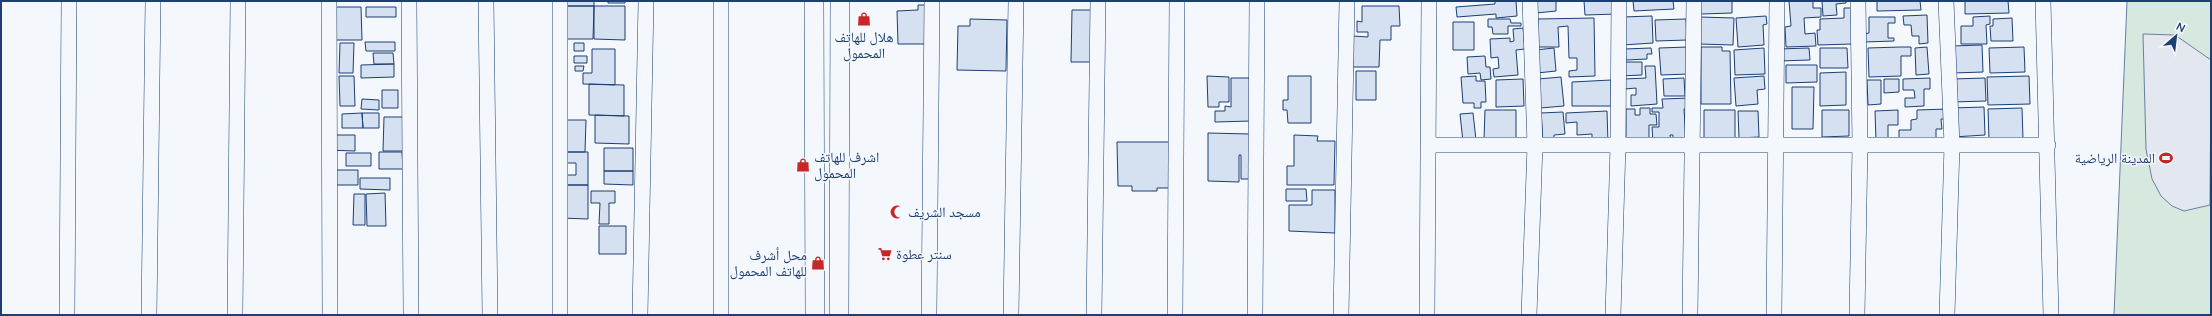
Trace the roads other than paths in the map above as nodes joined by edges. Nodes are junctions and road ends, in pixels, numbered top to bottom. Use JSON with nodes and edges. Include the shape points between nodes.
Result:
{"nodes":[{"id":1,"x":69,"y":1,"type":"edge"},
{"id":2,"x":153,"y":1,"type":"edge"},
{"id":3,"x":238,"y":1,"type":"edge"},
{"id":4,"x":329,"y":1,"type":"edge"},
{"id":5,"x":409,"y":1,"type":"edge"},
{"id":6,"x":486,"y":1,"type":"edge"},
{"id":7,"x":560,"y":1,"type":"edge"},
{"id":8,"x":646,"y":1,"type":"edge"},
{"id":9,"x":721,"y":1,"type":"edge"},
{"id":10,"x":814,"y":1,"type":"edge"},
{"id":11,"x":840,"y":1,"type":"edge"},
{"id":12,"x":932,"y":1,"type":"edge"},
{"id":13,"x":1016,"y":1,"type":"edge"},
{"id":14,"x":1098,"y":1,"type":"edge"},
{"id":15,"x":1178,"y":1,"type":"edge"},
{"id":16,"x":1257,"y":1,"type":"edge"},
{"id":17,"x":1347,"y":1,"type":"edge"},
{"id":18,"x":1429,"y":1,"type":"edge"},
{"id":19,"x":1530,"y":1,"type":"edge"},
{"id":20,"x":1619,"y":1,"type":"edge"},
{"id":21,"x":1694,"y":1,"type":"edge"},
{"id":22,"x":1777,"y":1,"type":"edge"},
{"id":23,"x":1858,"y":1,"type":"edge"},
{"id":24,"x":1946,"y":1,"type":"edge"},
{"id":25,"x":2043,"y":1,"type":"edge"},
{"id":26,"x":1693,"y":144,"type":"junction"},
{"id":27,"x":1428,"y":145,"type":"junction"},
{"id":28,"x":1535,"y":145,"type":"junction"},
{"id":29,"x":1618,"y":145,"type":"junction"},
{"id":30,"x":1777,"y":145,"type":"junction"},
{"id":31,"x":1860,"y":145,"type":"junction"},
{"id":32,"x":1952,"y":145,"type":"junction"},
{"id":33,"x":2048,"y":145,"type":"junction"},
{"id":34,"x":67,"y":315,"type":"edge"},
{"id":35,"x":149,"y":315,"type":"edge"},
{"id":36,"x":235,"y":315,"type":"edge"},
{"id":37,"x":330,"y":315,"type":"edge"},
{"id":38,"x":411,"y":315,"type":"edge"},
{"id":39,"x":490,"y":315,"type":"edge"},
{"id":40,"x":560,"y":315,"type":"edge"},
{"id":41,"x":640,"y":315,"type":"edge"},
{"id":42,"x":721,"y":315,"type":"edge"},
{"id":43,"x":815,"y":315,"type":"edge"},
{"id":44,"x":839,"y":315,"type":"edge"},
{"id":45,"x":929,"y":315,"type":"edge"},
{"id":46,"x":1011,"y":315,"type":"edge"},
{"id":47,"x":1094,"y":315,"type":"edge"},
{"id":48,"x":1175,"y":315,"type":"edge"},
{"id":49,"x":1255,"y":315,"type":"edge"},
{"id":50,"x":1341,"y":315,"type":"edge"},
{"id":51,"x":1427,"y":315,"type":"edge"},
{"id":52,"x":1529,"y":315,"type":"edge"},
{"id":53,"x":1613,"y":315,"type":"edge"},
{"id":54,"x":1690,"y":315,"type":"edge"},
{"id":55,"x":1774,"y":315,"type":"edge"},
{"id":56,"x":1857,"y":315,"type":"edge"},
{"id":57,"x":1947,"y":315,"type":"edge"},
{"id":58,"x":2051,"y":315,"type":"edge"}],
"edges":[{"from":1,"to":34,"type":"street"},
{"from":2,"to":35,"type":"street"},
{"from":3,"to":36,"type":"street"},
{"from":4,"to":37,"type":"street"},
{"from":5,"to":38,"type":"street"},
{"from":6,"to":39,"type":"street"},
{"from":7,"to":40,"type":"street"},
{"from":8,"to":41,"type":"street"},
{"from":9,"to":42,"type":"street"},
{"from":10,"to":43,"type":"street"},
{"from":11,"to":44,"type":"street"},
{"from":12,"to":45,"type":"street"},
{"from":13,"to":46,"type":"street"},
{"from":14,"to":47,"type":"street"},
{"from":15,"to":48,"type":"street"},
{"from":16,"to":49,"type":"street"},
{"from":17,"to":50,"type":"street"},
{"from":18,"to":27,"type":"street"},
{"from":19,"to":28,"type":"street"},
{"from":20,"to":29,"type":"street"},
{"from":21,"to":26,"type":"street"},
{"from":22,"to":30,"type":"street"},
{"from":23,"to":31,"type":"street"},
{"from":24,"to":32,"type":"street"},
{"from":25,"to":33,"type":"street"},
{"from":26,"to":29,"type":"street"},
{"from":26,"to":30,"type":"street"},
{"from":26,"to":54,"type":"street"},
{"from":27,"to":28,"type":"street"},
{"from":27,"to":51,"type":"street"},
{"from":28,"to":29,"type":"street"},
{"from":28,"to":52,"type":"street"},
{"from":29,"to":53,"type":"street"},
{"from":30,"to":31,"type":"street"},
{"from":30,"to":55,"type":"street"},
{"from":31,"to":32,"type":"street"},
{"from":31,"to":56,"type":"street"},
{"from":32,"to":33,"type":"street"},
{"from":32,"to":57,"type":"street"},
{"from":33,"to":58,"type":"street"}]}
